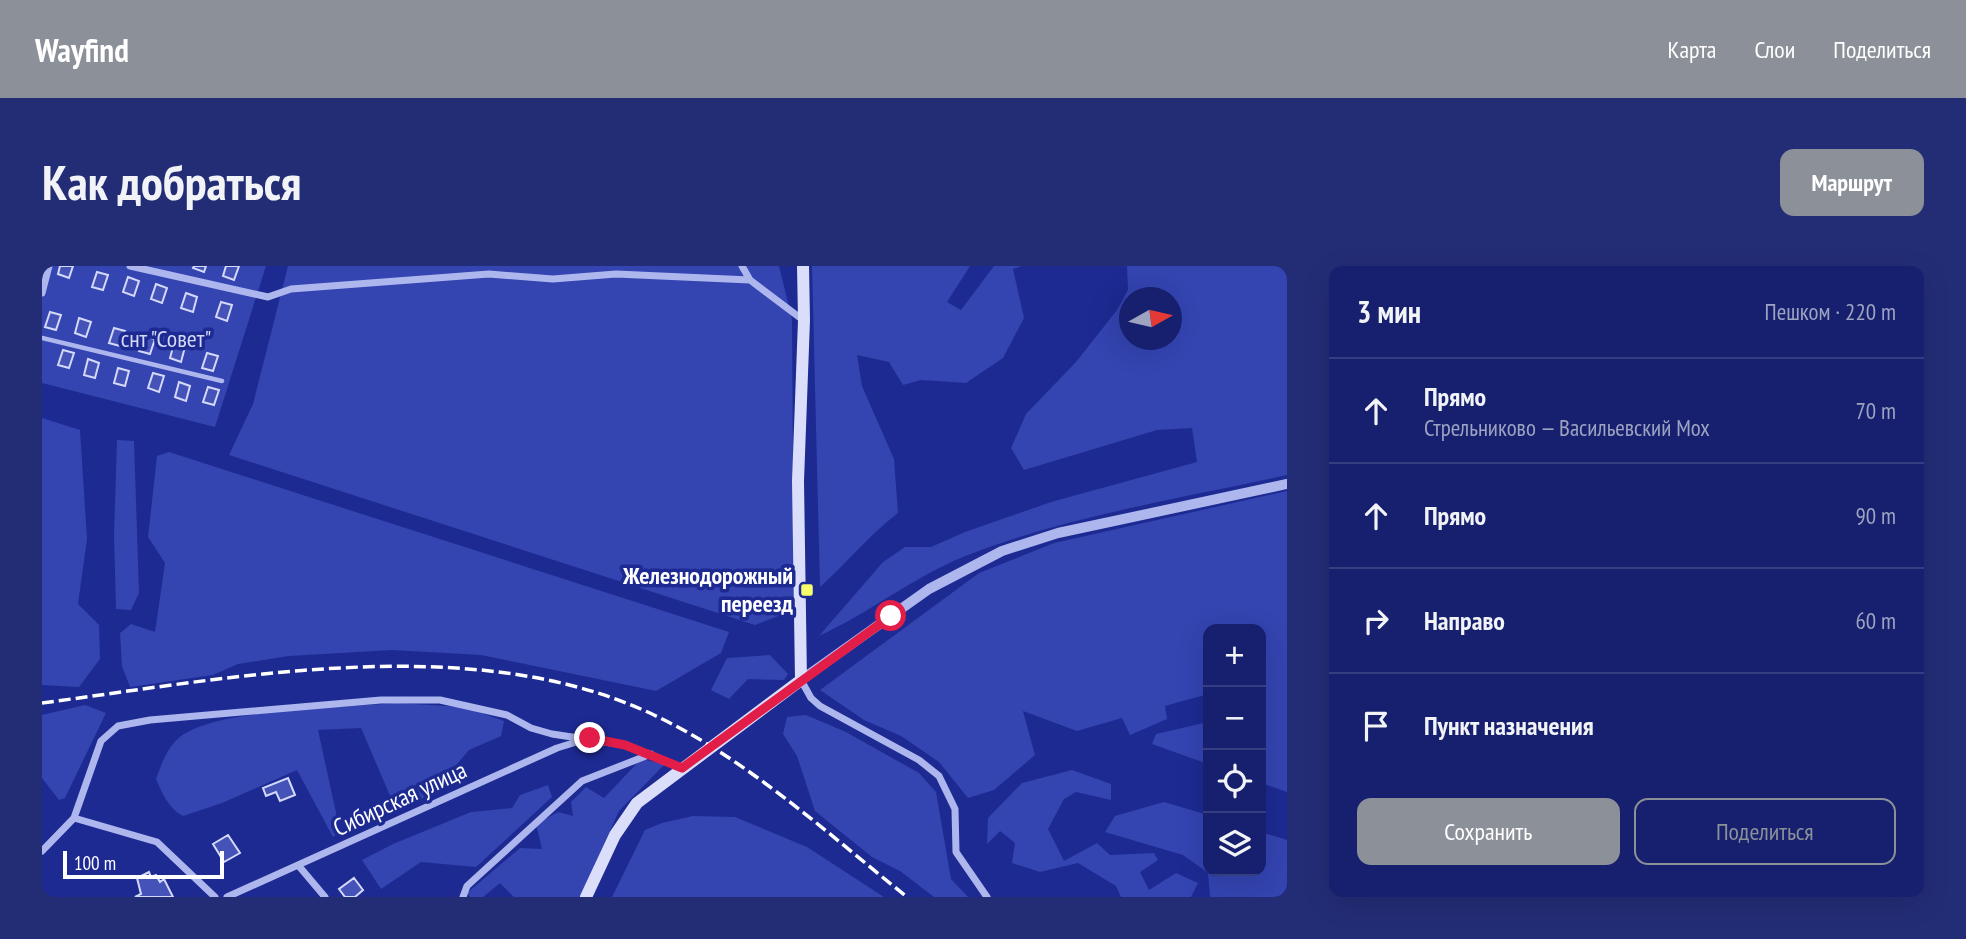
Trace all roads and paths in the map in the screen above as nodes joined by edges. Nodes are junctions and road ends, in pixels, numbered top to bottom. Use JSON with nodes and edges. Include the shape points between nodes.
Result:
{"nodes":[{"id":1,"x":49,"y":266,"type":"edge"},
{"id":2,"x":130,"y":266,"type":"edge"},
{"id":3,"x":742,"y":266,"type":"edge"},
{"id":4,"x":803,"y":266,"type":"edge"},
{"id":5,"x":750,"y":280,"type":"junction"},
{"id":6,"x":42,"y":293,"type":"edge"},
{"id":7,"x":804,"y":320,"type":"junction"},
{"id":8,"x":42,"y":338,"type":"edge"},
{"id":9,"x":222,"y":381,"type":"dead end"},
{"id":10,"x":1287,"y":484,"type":"edge"},
{"id":11,"x":802,"y":680,"type":"junction"},
{"id":12,"x":590,"y":738,"type":"junction"},
{"id":13,"x":652,"y":754,"type":"junction"},
{"id":14,"x":682,"y":768,"type":"junction"},
{"id":15,"x":74,"y":818,"type":"junction"},
{"id":16,"x":42,"y":851,"type":"edge"},
{"id":17,"x":298,"y":865,"type":"junction"},
{"id":18,"x":215,"y":897,"type":"edge"},
{"id":19,"x":227,"y":897,"type":"edge"},
{"id":20,"x":325,"y":897,"type":"edge"},
{"id":21,"x":463,"y":897,"type":"edge"},
{"id":22,"x":586,"y":897,"type":"edge"},
{"id":23,"x":987,"y":897,"type":"edge"}],
"edges":[{"from":1,"to":6,"type":"street"},
{"from":2,"to":5,"type":"street","via":[[268,297],[291,289],[489,274],[553,279],[616,274]]},
{"from":3,"to":5,"type":"street"},
{"from":4,"to":7,"type":"main road"},
{"from":5,"to":7,"type":"street"},
{"from":7,"to":11,"type":"main road","via":[[798,481]]},
{"from":8,"to":9,"type":"lane"},
{"from":10,"to":11,"type":"street","via":[[1069,531],[991,556],[919,595]]},
{"from":11,"to":14,"type":"main road"},
{"from":11,"to":23,"type":"street","via":[[820,706],[919,760],[939,776],[955,809],[956,852]]},
{"from":12,"to":13,"type":"street"},
{"from":12,"to":15,"type":"street","via":[[552,734],[507,715],[440,700],[370,701],[150,720],[118,726],[101,741]]},
{"from":12,"to":17,"type":"street","name":"Сибирская улица","via":[[557,748]]},
{"from":13,"to":14,"type":"street"},
{"from":13,"to":21,"type":"street","via":[[582,781],[467,886]]},
{"from":14,"to":22,"type":"main road","via":[[631,810]]},
{"from":15,"to":16,"type":"street"},
{"from":15,"to":18,"type":"street","via":[[157,842]]},
{"from":17,"to":19,"type":"street","name":"Сибирская улица"},
{"from":17,"to":20,"type":"street"}]}
